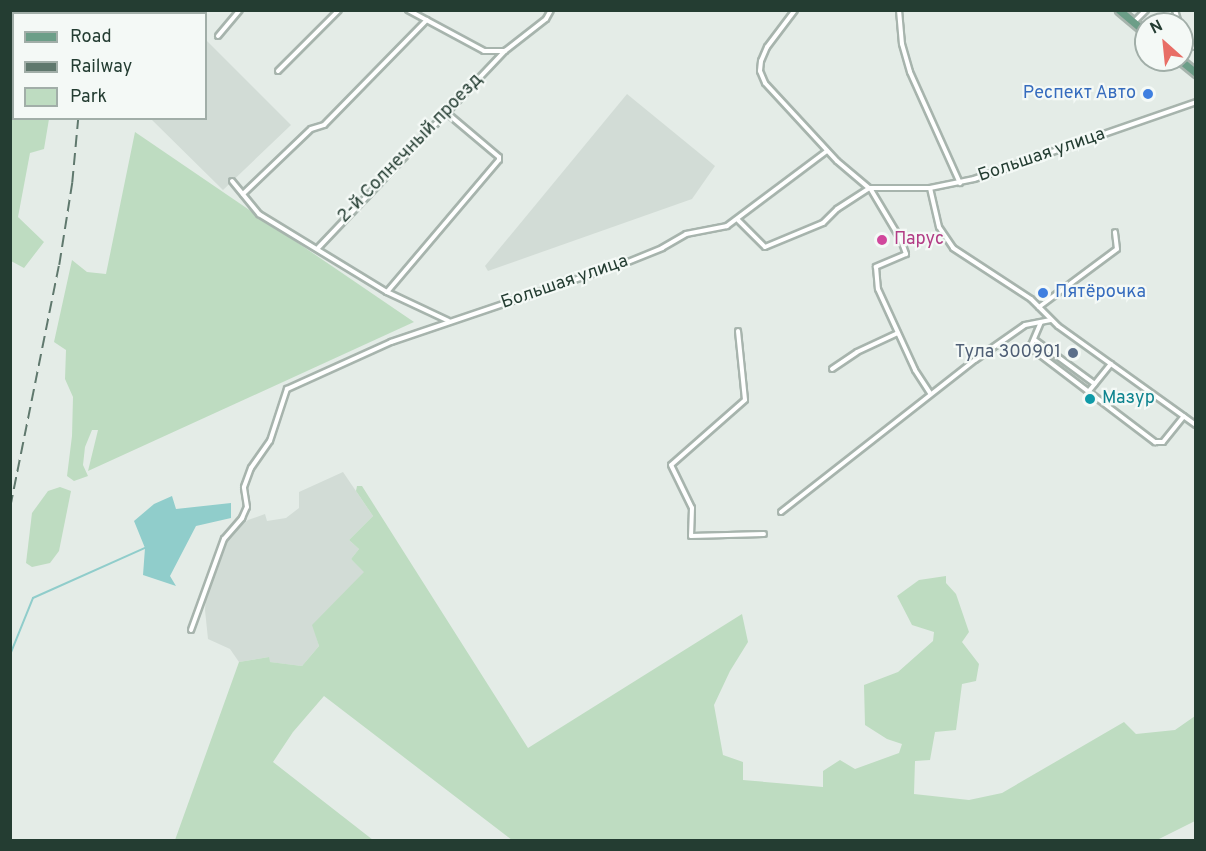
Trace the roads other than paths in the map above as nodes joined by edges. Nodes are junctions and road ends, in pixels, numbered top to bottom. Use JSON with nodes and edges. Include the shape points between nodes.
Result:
{"nodes":[{"id":1,"x":240,"y":10,"type":"edge"},
{"id":2,"x":339,"y":10,"type":"edge"},
{"id":3,"x":551,"y":10,"type":"edge"},
{"id":4,"x":795,"y":10,"type":"edge"},
{"id":5,"x":899,"y":10,"type":"edge"},
{"id":6,"x":1119,"y":10,"type":"edge"},
{"id":7,"x":408,"y":11,"type":"edge"},
{"id":8,"x":427,"y":20,"type":"junction"},
{"id":9,"x":1134,"y":23,"type":"edge"},
{"id":10,"x":218,"y":36,"type":"dead end"},
{"id":11,"x":505,"y":51,"type":"junction"},
{"id":12,"x":278,"y":71,"type":"dead end"},
{"id":13,"x":1196,"y":102,"type":"edge"},
{"id":14,"x":447,"y":113,"type":"junction"},
{"id":15,"x":827,"y":151,"type":"junction"},
{"id":16,"x":232,"y":181,"type":"dead end"},
{"id":17,"x":960,"y":183,"type":"junction"},
{"id":18,"x":869,"y":188,"type":"junction"},
{"id":19,"x":930,"y":188,"type":"junction"},
{"id":20,"x":243,"y":194,"type":"junction"},
{"id":21,"x":738,"y":220,"type":"junction"},
{"id":22,"x":1115,"y":232,"type":"dead end"},
{"id":23,"x":318,"y":248,"type":"junction"},
{"id":24,"x":387,"y":292,"type":"junction"},
{"id":25,"x":1039,"y":307,"type":"junction"},
{"id":26,"x":450,"y":321,"type":"junction"},
{"id":27,"x":1051,"y":321,"type":"junction"},
{"id":28,"x":1041,"y":322,"type":"junction"},
{"id":29,"x":738,"y":331,"type":"dead end"},
{"id":30,"x":898,"y":333,"type":"junction"},
{"id":31,"x":1035,"y":340,"type":"junction"},
{"id":32,"x":1111,"y":364,"type":"junction"},
{"id":33,"x":832,"y":369,"type":"dead end"},
{"id":34,"x":1095,"y":384,"type":"junction"},
{"id":35,"x":1089,"y":391,"type":"junction"},
{"id":36,"x":930,"y":393,"type":"junction"},
{"id":37,"x":1184,"y":416,"type":"junction"},
{"id":38,"x":1196,"y":425,"type":"edge"},
{"id":39,"x":781,"y":512,"type":"dead end"},
{"id":40,"x":764,"y":534,"type":"dead end"},
{"id":41,"x":191,"y":630,"type":"dead end"}],
"edges":[{"from":1,"to":10,"type":"street"},
{"from":2,"to":12,"type":"street"},
{"from":3,"to":11,"type":"street","name":"2-й Солнечный проезд","via":[[546,19]]},
{"from":4,"to":15,"type":"street","via":[[767,47],[760,71],[773,94]]},
{"from":5,"to":17,"type":"street","via":[[910,72]]},
{"from":6,"to":9,"type":"main road"},
{"from":7,"to":8,"type":"street"},
{"from":8,"to":11,"type":"street","via":[[484,51]]},
{"from":8,"to":20,"type":"street","via":[[324,125],[310,129]]},
{"from":11,"to":14,"type":"street","name":"2-й Солнечный проезд"},
{"from":13,"to":17,"type":"street","name":"Большая улица"},
{"from":14,"to":23,"type":"street","name":"2-й Солнечный проезд"},
{"from":14,"to":24,"type":"street","via":[[499,160]]},
{"from":15,"to":18,"type":"street"},
{"from":15,"to":21,"type":"street","name":"Большая улица"},
{"from":16,"to":20,"type":"street"},
{"from":17,"to":19,"type":"street","name":"Большая улица"},
{"from":18,"to":19,"type":"street","name":"Большая улица"},
{"from":18,"to":21,"type":"street","via":[[823,223],[765,247]]},
{"from":18,"to":30,"type":"street","via":[[906,254],[876,267],[878,289]]},
{"from":19,"to":25,"type":"street","via":[[939,227],[953,248]]},
{"from":20,"to":23,"type":"street","via":[[259,214]]},
{"from":21,"to":26,"type":"street","name":"Большая улица","via":[[686,234],[628,262]]},
{"from":22,"to":25,"type":"street","via":[[1117,249]]},
{"from":23,"to":24,"type":"street"},
{"from":24,"to":26,"type":"street"},
{"from":25,"to":27,"type":"street"},
{"from":26,"to":41,"type":"street","name":"Большая улица","via":[[287,389],[270,441],[251,468],[244,487],[247,507],[224,539]]},
{"from":27,"to":28,"type":"street"},
{"from":27,"to":32,"type":"street"},
{"from":28,"to":31,"type":"street"},
{"from":28,"to":36,"type":"street","via":[[1025,326]]},
{"from":29,"to":40,"type":"street","via":[[745,400],[670,465],[693,508],[691,536]]},
{"from":30,"to":33,"type":"street"},
{"from":30,"to":36,"type":"street"},
{"from":31,"to":34,"type":"street"},
{"from":31,"to":35,"type":"street","via":[[1035,351]]},
{"from":32,"to":34,"type":"street"},
{"from":32,"to":37,"type":"street"},
{"from":34,"to":35,"type":"street"},
{"from":35,"to":37,"type":"street","via":[[1158,443]]},
{"from":36,"to":39,"type":"street"},
{"from":37,"to":38,"type":"street"}]}
